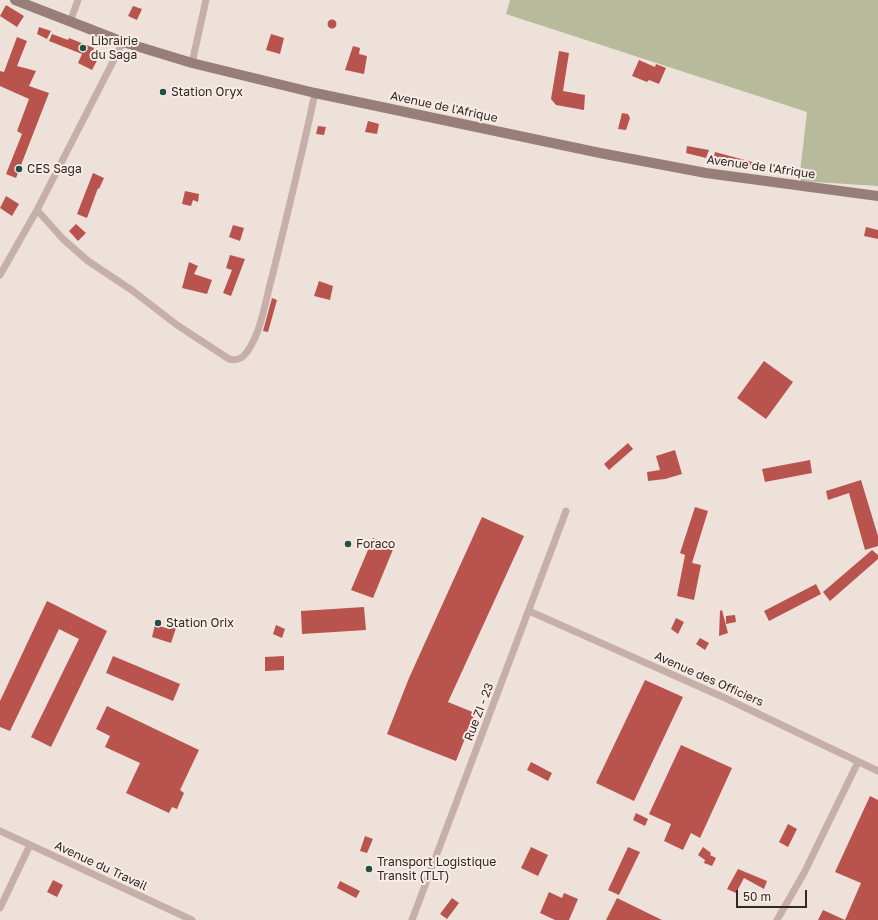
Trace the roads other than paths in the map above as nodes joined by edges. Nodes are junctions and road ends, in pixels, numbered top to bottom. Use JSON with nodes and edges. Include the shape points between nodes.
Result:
{"nodes":[{"id":1,"x":15,"y":0,"type":"edge"},
{"id":2,"x":78,"y":0,"type":"edge"},
{"id":3,"x":206,"y":0,"type":"edge"},
{"id":4,"x":70,"y":22,"type":"junction"},
{"id":5,"x":123,"y":42,"type":"junction"},
{"id":6,"x":192,"y":63,"type":"junction"},
{"id":7,"x":315,"y":93,"type":"junction"},
{"id":8,"x":878,"y":196,"type":"edge"},
{"id":9,"x":37,"y":210,"type":"junction"},
{"id":10,"x":0,"y":275,"type":"edge"},
{"id":11,"x":566,"y":511,"type":"dead end"},
{"id":12,"x":529,"y":611,"type":"junction"},
{"id":13,"x":858,"y":762,"type":"junction"},
{"id":14,"x":878,"y":771,"type":"edge"},
{"id":15,"x":0,"y":831,"type":"edge"},
{"id":16,"x":30,"y":845,"type":"junction"},
{"id":17,"x":0,"y":908,"type":"edge"},
{"id":18,"x":192,"y":920,"type":"edge"},
{"id":19,"x":412,"y":920,"type":"edge"},
{"id":20,"x":777,"y":920,"type":"edge"}],
"edges":[{"from":1,"to":4,"type":"main road","name":"Avenue de l'Afrique"},
{"from":2,"to":4,"type":"street"},
{"from":3,"to":6,"type":"street"},
{"from":4,"to":5,"type":"main road","name":"Avenue de l'Afrique"},
{"from":5,"to":6,"type":"main road","name":"Avenue de l'Afrique"},
{"from":5,"to":9,"type":"street"},
{"from":6,"to":7,"type":"main road","name":"Avenue de l'Afrique"},
{"from":7,"to":8,"type":"main road","name":"Avenue de l'Afrique","via":[[607,155],[706,173]]},
{"from":7,"to":9,"type":"street","via":[[262,316],[253,342],[242,358],[229,359],[88,261],[63,239]]},
{"from":9,"to":10,"type":"street"},
{"from":11,"to":12,"type":"street","name":"Rue ZI - 23"},
{"from":12,"to":13,"type":"street","name":"Avenue des Officiers","via":[[725,698]]},
{"from":12,"to":19,"type":"street","name":"Rue ZI - 23"},
{"from":13,"to":14,"type":"street","name":"Avenue des Officiers"},
{"from":13,"to":20,"type":"street","via":[[804,874]]},
{"from":15,"to":16,"type":"street","name":"Avenue du Travail"},
{"from":16,"to":17,"type":"street"},
{"from":16,"to":18,"type":"street","name":"Avenue du Travail"}]}
